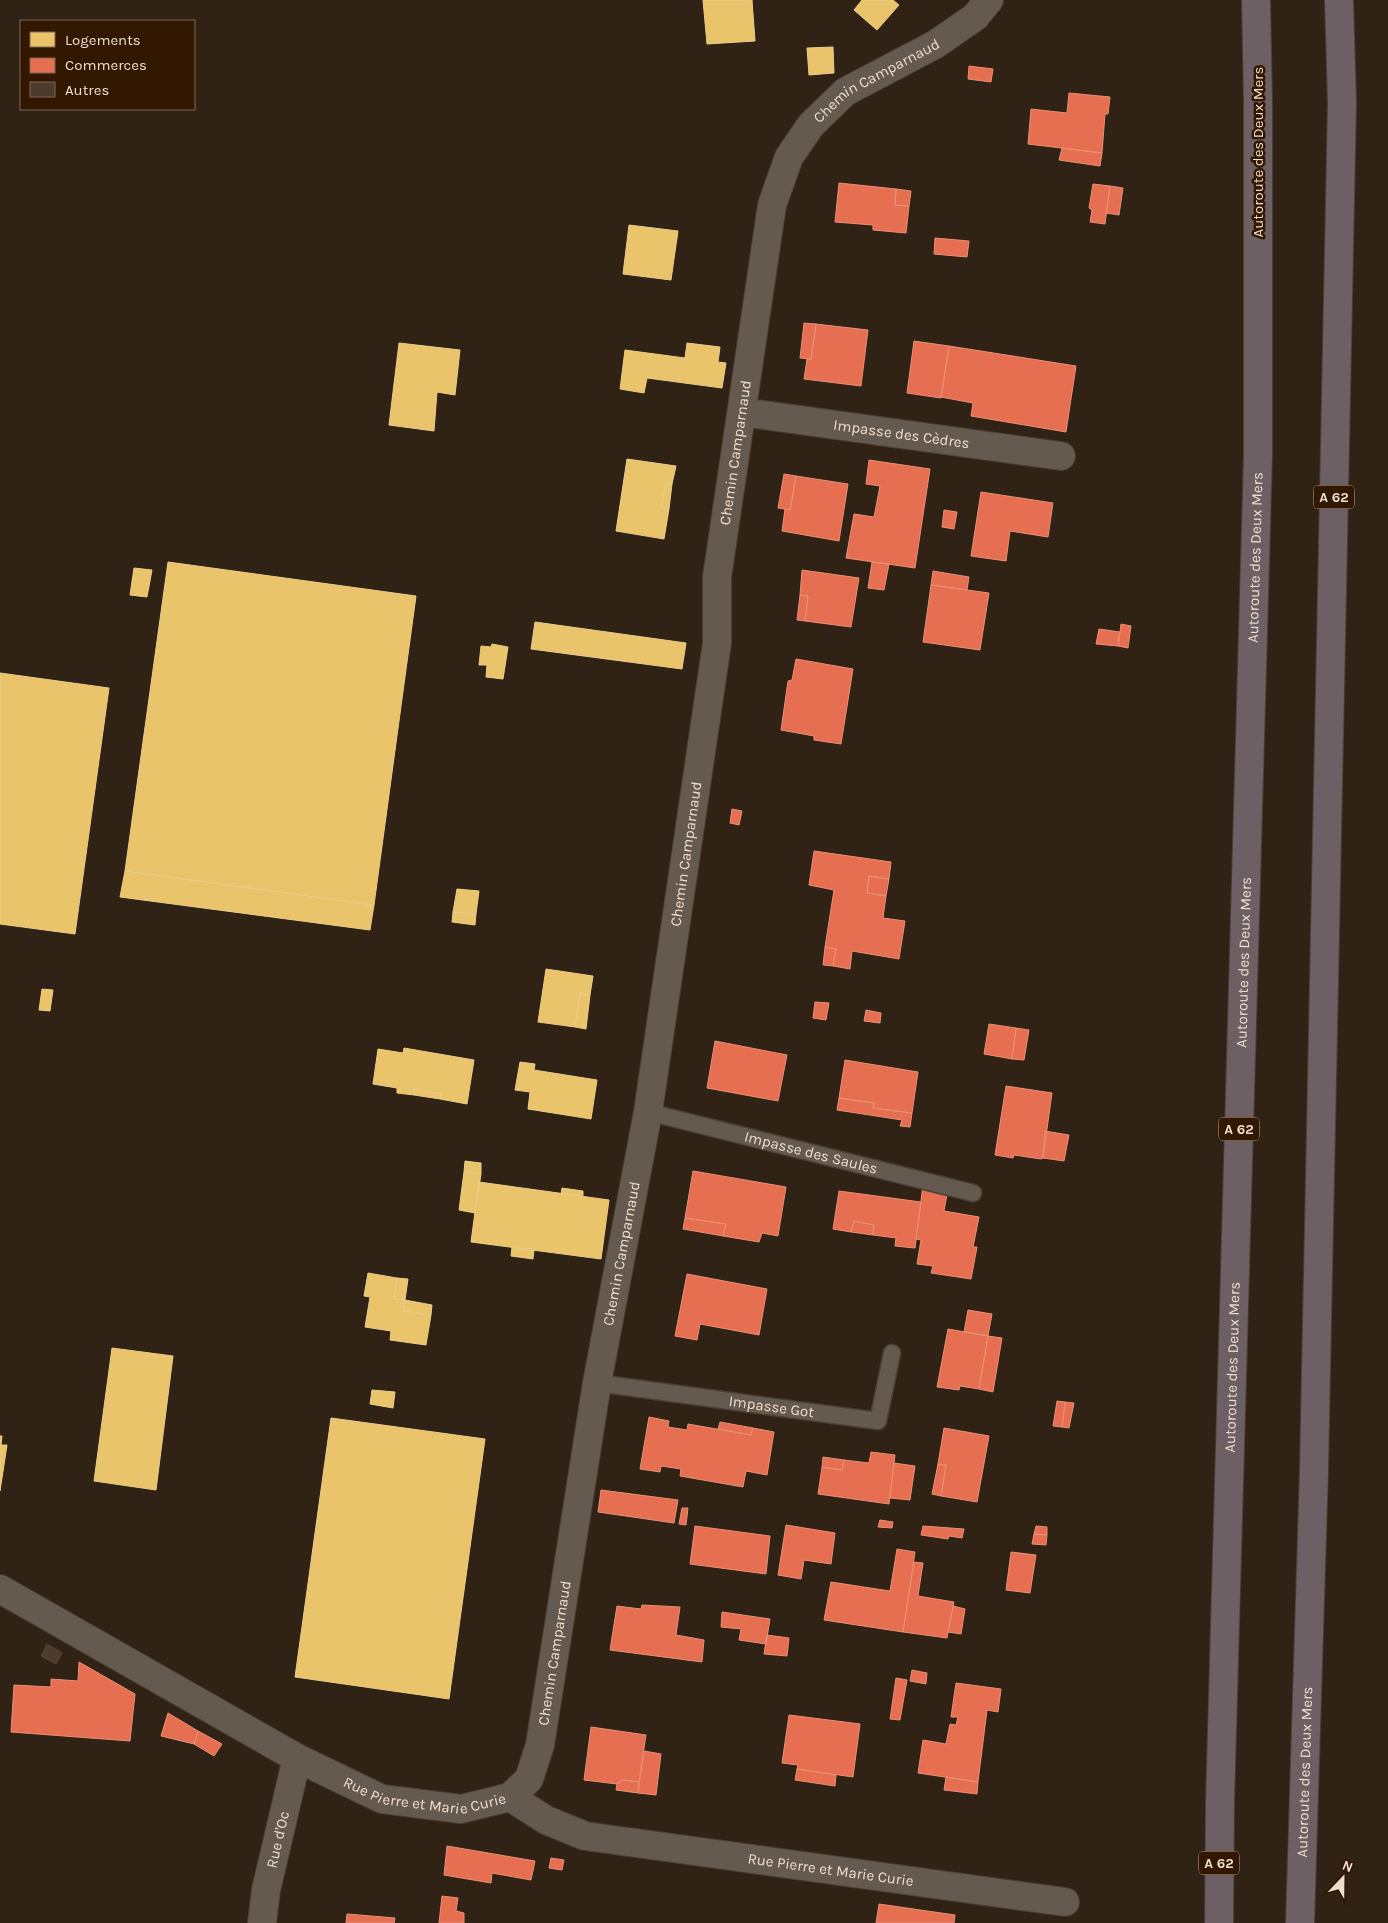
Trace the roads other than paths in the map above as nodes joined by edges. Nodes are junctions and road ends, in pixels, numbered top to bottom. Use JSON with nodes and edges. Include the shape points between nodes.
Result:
{"nodes":[{"id":1,"x":989,"y":0,"type":"edge"},
{"id":2,"x":1256,"y":0,"type":"edge"},
{"id":3,"x":1339,"y":0,"type":"edge"},
{"id":4,"x":742,"y":412,"type":"junction"},
{"id":5,"x":1061,"y":456,"type":"dead end"},
{"id":6,"x":648,"y":1112,"type":"junction"},
{"id":7,"x":973,"y":1193,"type":"dead end"},
{"id":8,"x":892,"y":1354,"type":"dead end"},
{"id":9,"x":597,"y":1383,"type":"junction"},
{"id":10,"x":0,"y":1589,"type":"edge"},
{"id":11,"x":297,"y":1758,"type":"junction"},
{"id":12,"x":510,"y":1797,"type":"junction"},
{"id":13,"x":1065,"y":1902,"type":"dead end"},
{"id":14,"x":262,"y":1923,"type":"edge"},
{"id":15,"x":1219,"y":1923,"type":"edge"},
{"id":16,"x":1300,"y":1923,"type":"edge"}],
"edges":[{"from":1,"to":4,"type":"street","name":"Chemin Camparnaud","via":[[976,17],[936,44],[845,92],[810,125],[789,157],[772,205]]},
{"from":2,"to":15,"type":"highway","name":"Autoroute des Deux Mers","number":"A 62","via":[[1258,455]]},
{"from":3,"to":16,"type":"highway","name":"Autoroute des Deux Mers","number":"A 62","via":[[1342,112],[1314,1469]]},
{"from":4,"to":5,"type":"street","name":"Impasse des Cèdres"},
{"from":4,"to":6,"type":"street","name":"Chemin Camparnaud","via":[[717,577],[717,643]]},
{"from":6,"to":7,"type":"lane","name":"Impasse des Saules"},
{"from":6,"to":9,"type":"street","name":"Chemin Camparnaud"},
{"from":8,"to":9,"type":"lane","name":"Impasse Got","via":[[878,1421]]},
{"from":9,"to":12,"type":"street","name":"Chemin Camparnaud","via":[[540,1745],[529,1779]]},
{"from":10,"to":11,"type":"street","name":"Rue Pierre et Marie Curie"},
{"from":11,"to":12,"type":"street","name":"Rue Pierre et Marie Curie","via":[[382,1799],[461,1809]]},
{"from":11,"to":14,"type":"street","name":"Rue d'Oc","via":[[266,1890]]},
{"from":12,"to":13,"type":"street","name":"Rue Pierre et Marie Curie","via":[[546,1820],[585,1836]]}]}
